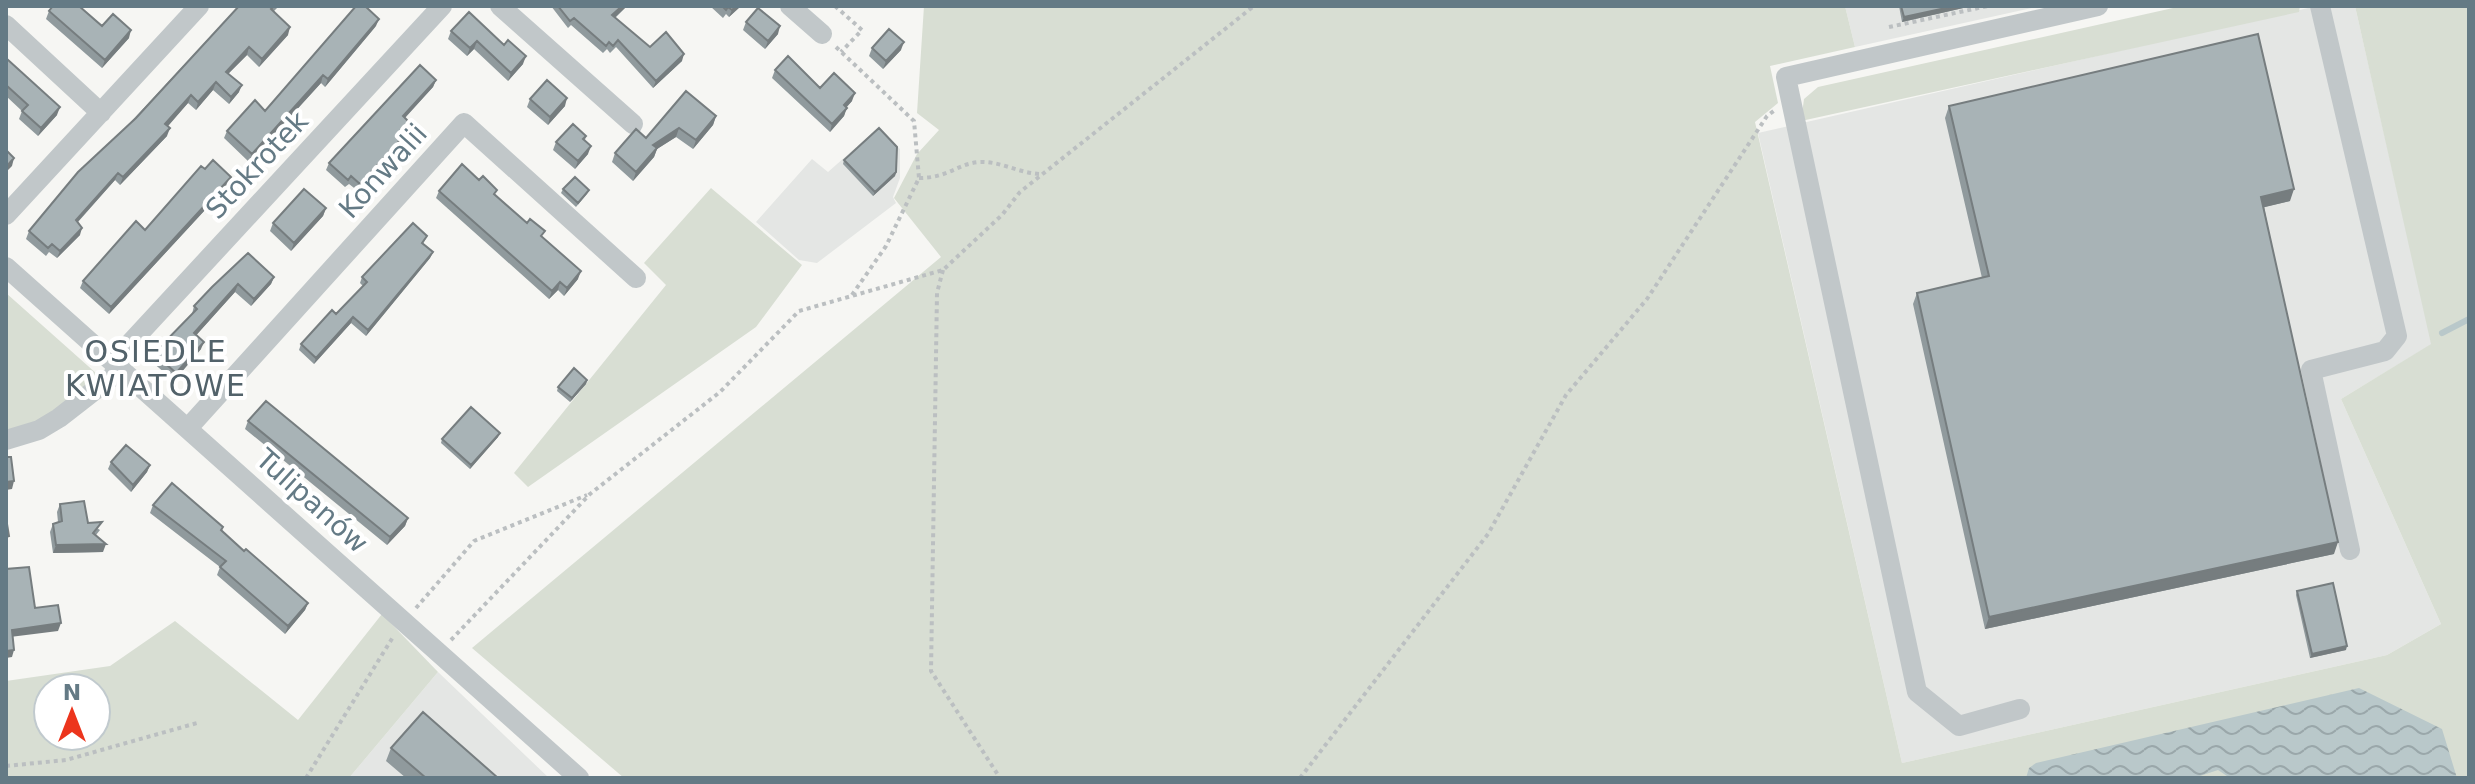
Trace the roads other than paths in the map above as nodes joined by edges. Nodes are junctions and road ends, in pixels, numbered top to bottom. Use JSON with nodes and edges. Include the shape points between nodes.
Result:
{"nodes":[{"id":1,"x":199,"y":6,"type":"edge"},
{"id":2,"x":442,"y":6,"type":"edge"},
{"id":3,"x":500,"y":6,"type":"edge"},
{"id":4,"x":790,"y":6,"type":"edge"},
{"id":5,"x":2098,"y":6,"type":"edge"},
{"id":6,"x":2320,"y":6,"type":"edge"},
{"id":7,"x":6,"y":25,"type":"edge"},
{"id":8,"x":822,"y":34,"type":"road end"},
{"id":9,"x":101,"y":113,"type":"junction"},
{"id":10,"x":633,"y":124,"type":"dead end"},
{"id":11,"x":6,"y":215,"type":"edge"},
{"id":12,"x":6,"y":267,"type":"edge"},
{"id":13,"x":636,"y":278,"type":"dead end"},
{"id":14,"x":117,"y":365,"type":"junction"},
{"id":15,"x":188,"y":428,"type":"junction"},
{"id":16,"x":6,"y":440,"type":"edge"},
{"id":17,"x":2350,"y":550,"type":"dead end"},
{"id":18,"x":2020,"y":709,"type":"dead end"},
{"id":19,"x":579,"y":778,"type":"edge"}],
"edges":[{"from":1,"to":9,"type":"street"},
{"from":2,"to":14,"type":"street","name":"Stokrotek","via":[[121,353]]},
{"from":3,"to":10,"type":"street"},
{"from":4,"to":8,"type":"street"},
{"from":5,"to":18,"type":"street","via":[[1786,77],[1917,692],[1959,726]]},
{"from":6,"to":17,"type":"street","via":[[2397,336],[2385,351],[2311,370]]},
{"from":7,"to":9,"type":"street"},
{"from":9,"to":11,"type":"street"},
{"from":12,"to":14,"type":"street","name":"Tulipanów"},
{"from":13,"to":15,"type":"street","name":"Konwalii","via":[[464,123]]},
{"from":14,"to":15,"type":"street","name":"Tulipanów"},
{"from":14,"to":16,"type":"street","name":"Stokrotek","via":[[113,376],[59,418]]},
{"from":15,"to":19,"type":"street","name":"Tulipanów"}]}
